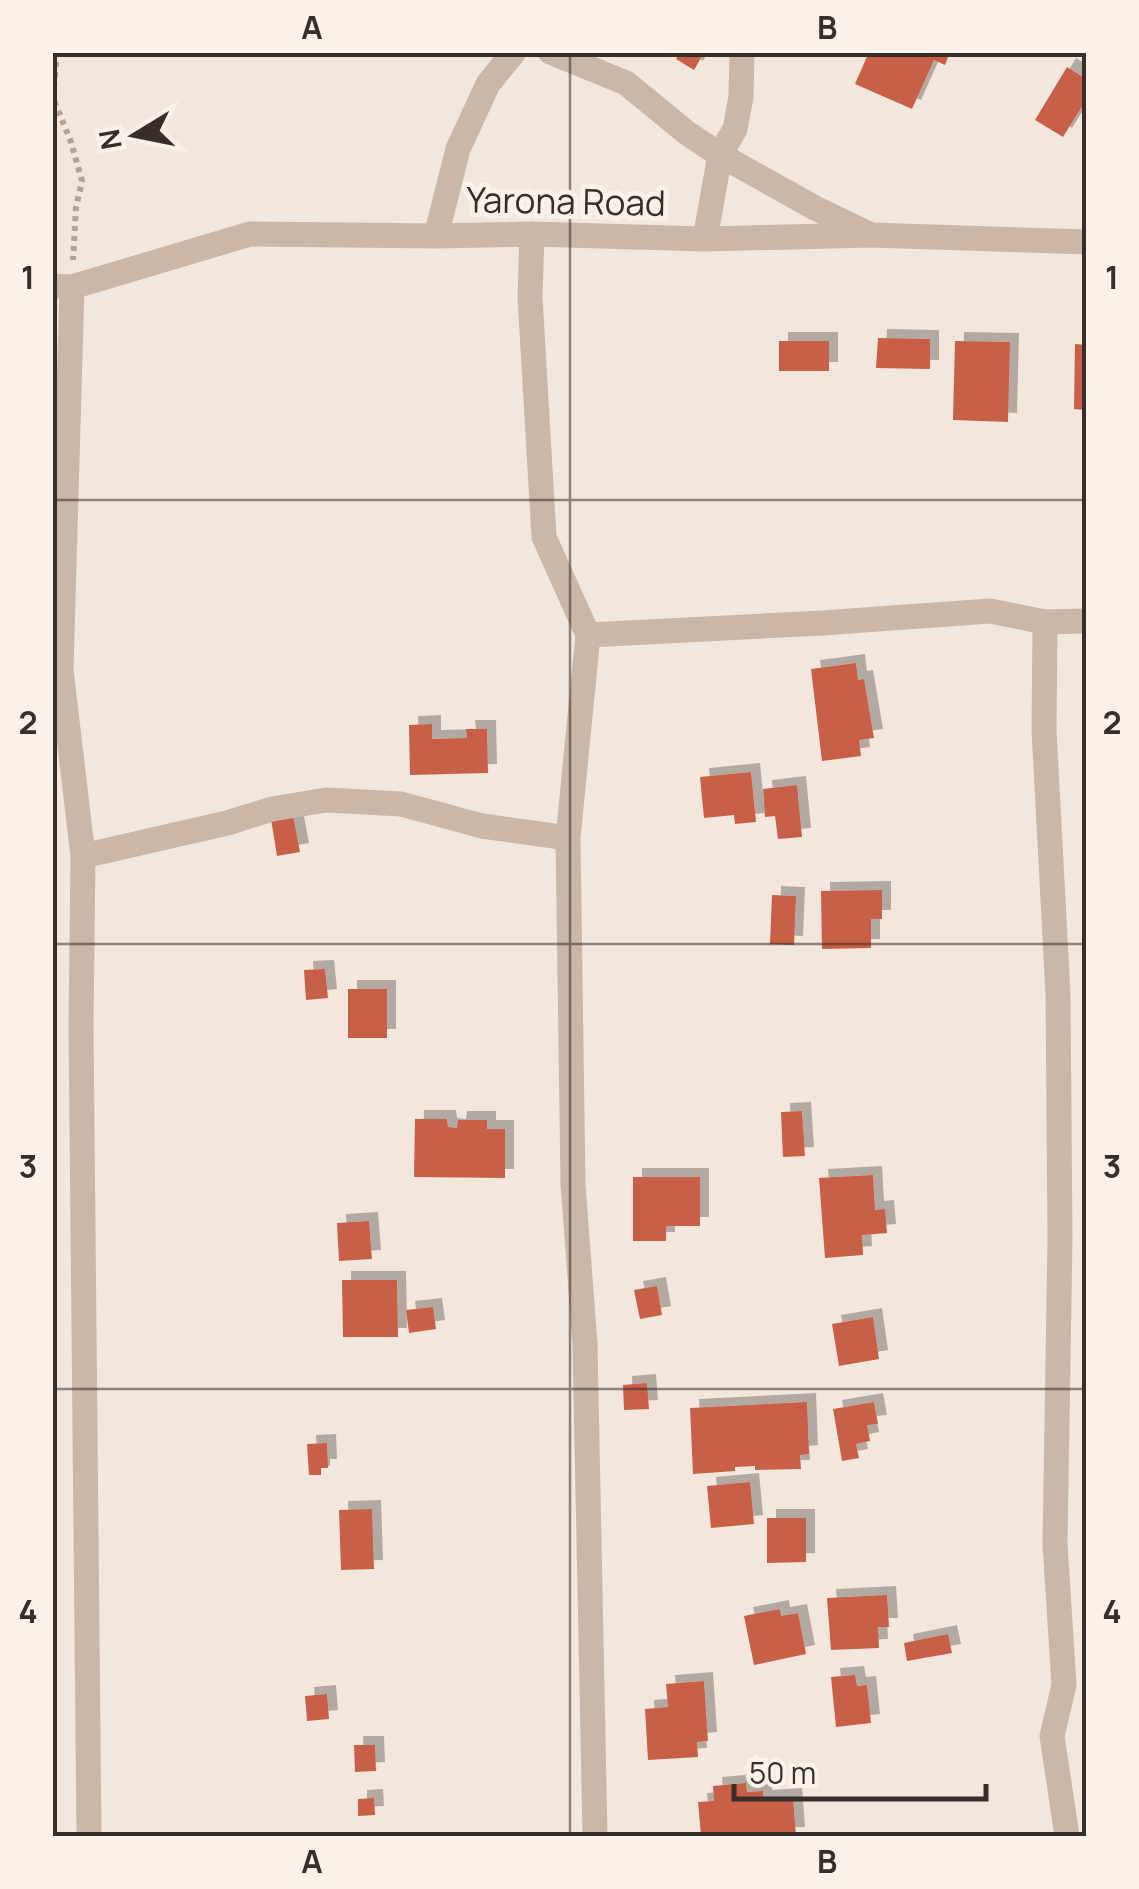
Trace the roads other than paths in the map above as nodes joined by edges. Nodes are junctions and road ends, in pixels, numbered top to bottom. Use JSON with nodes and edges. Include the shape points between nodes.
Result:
{"nodes":[{"id":1,"x":514,"y":52,"type":"edge"},
{"id":2,"x":550,"y":52,"type":"edge"},
{"id":3,"x":742,"y":52,"type":"edge"},
{"id":4,"x":720,"y":156,"type":"junction"},
{"id":5,"x":532,"y":234,"type":"junction"},
{"id":6,"x":871,"y":235,"type":"junction"},
{"id":7,"x":436,"y":236,"type":"junction"},
{"id":8,"x":705,"y":239,"type":"junction"},
{"id":9,"x":1086,"y":242,"type":"edge"},
{"id":10,"x":62,"y":286,"type":"edge"},
{"id":11,"x":1086,"y":621,"type":"edge"},
{"id":12,"x":1045,"y":622,"type":"junction"},
{"id":13,"x":588,"y":635,"type":"junction"},
{"id":14,"x":57,"y":669,"type":"edge"},
{"id":15,"x":568,"y":838,"type":"junction"},
{"id":16,"x":83,"y":856,"type":"junction"},
{"id":17,"x":1086,"y":1237,"type":"edge"},
{"id":18,"x":1060,"y":1238,"type":"junction"},
{"id":19,"x":1076,"y":1686,"type":"edge"},
{"id":20,"x":89,"y":1836,"type":"edge"},
{"id":21,"x":595,"y":1836,"type":"edge"},
{"id":22,"x":1067,"y":1836,"type":"edge"}],
"edges":[{"from":1,"to":7,"type":"street","via":[[488,84],[458,150]]},
{"from":2,"to":4,"type":"street","via":[[626,84]]},
{"from":3,"to":4,"type":"street","via":[[736,128]]},
{"from":4,"to":6,"type":"street"},
{"from":4,"to":8,"type":"street"},
{"from":5,"to":7,"type":"street","name":"Yarona Road"},
{"from":5,"to":8,"type":"street","name":"Yarona Road"},
{"from":5,"to":13,"type":"street","via":[[544,537]]},
{"from":6,"to":8,"type":"street","name":"Yarona Road"},
{"from":6,"to":9,"type":"street","name":"Yarona Road"},
{"from":7,"to":10,"type":"street","name":"Yarona Road","via":[[250,234]]},
{"from":10,"to":14,"type":"street"},
{"from":11,"to":12,"type":"street"},
{"from":12,"to":13,"type":"street","via":[[990,611]]},
{"from":12,"to":18,"type":"street"},
{"from":13,"to":15,"type":"street"},
{"from":14,"to":16,"type":"street"},
{"from":15,"to":16,"type":"street","via":[[482,826],[401,804],[326,800]]},
{"from":15,"to":21,"type":"street","via":[[572,1184],[585,1344]]},
{"from":16,"to":20,"type":"street"},
{"from":17,"to":18,"type":"street"},
{"from":18,"to":19,"type":"street","via":[[1055,1544]]},
{"from":19,"to":22,"type":"street","via":[[1052,1736]]}]}
